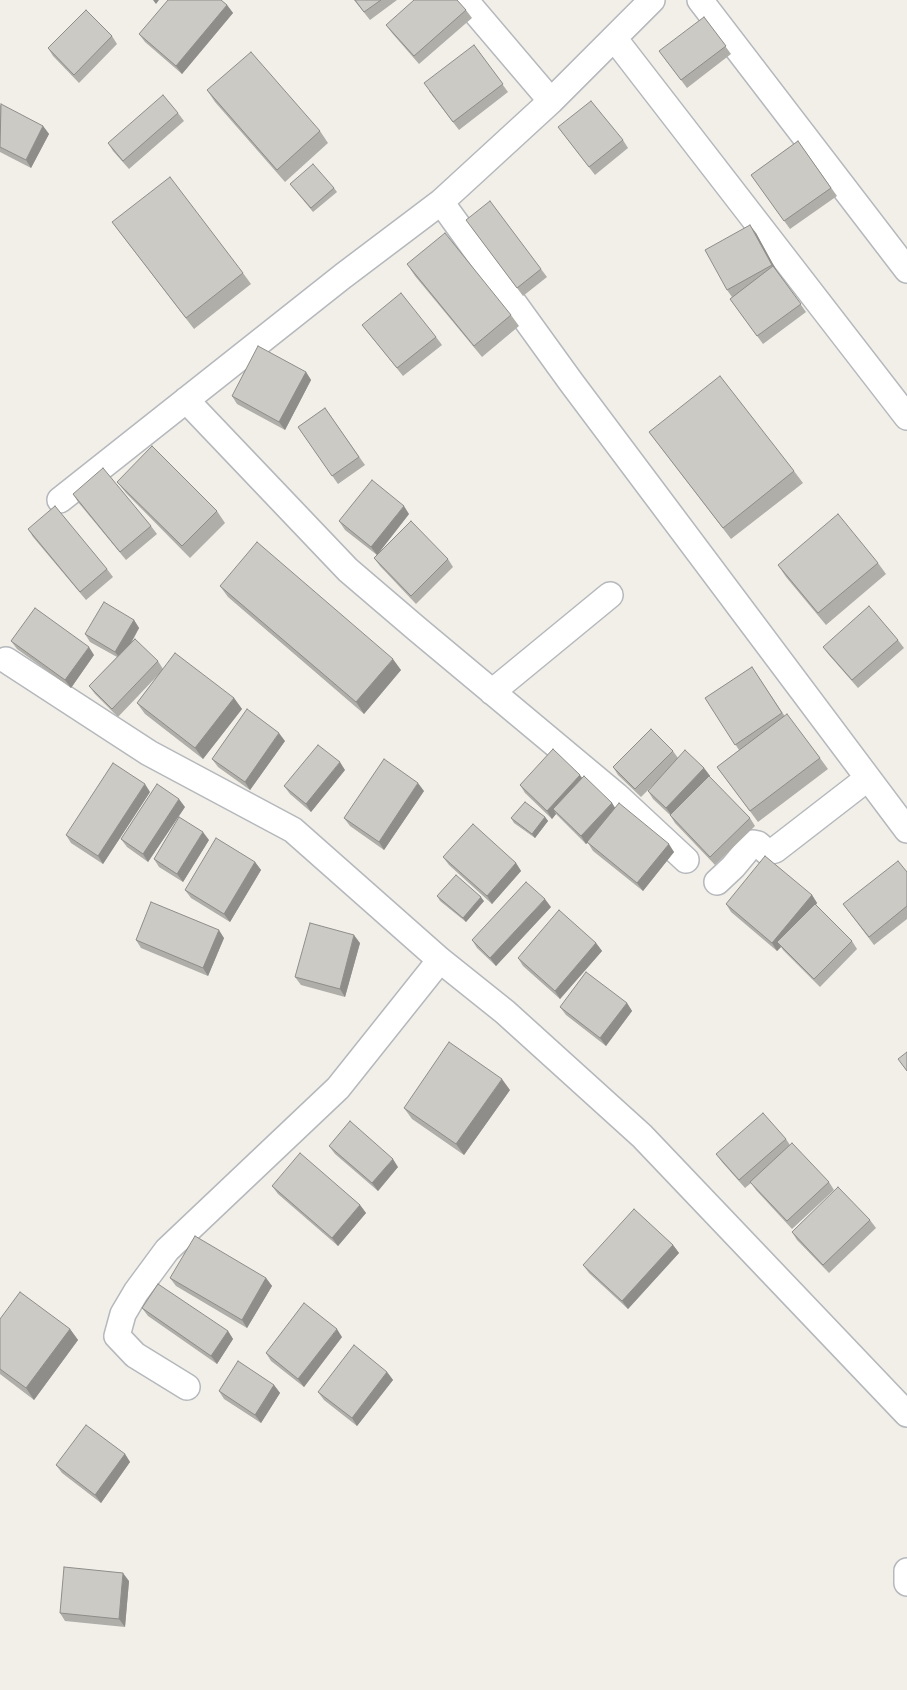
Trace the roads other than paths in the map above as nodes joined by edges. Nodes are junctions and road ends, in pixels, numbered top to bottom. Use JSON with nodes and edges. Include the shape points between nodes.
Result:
{"nodes":[{"id":1,"x":466,"y":0,"type":"edge"},
{"id":2,"x":652,"y":0,"type":"edge"},
{"id":3,"x":700,"y":0,"type":"edge"},
{"id":4,"x":614,"y":38,"type":"junction"},
{"id":5,"x":551,"y":102,"type":"junction"},
{"id":6,"x":441,"y":202,"type":"junction"},
{"id":7,"x":907,"y":270,"type":"edge"},
{"id":8,"x":186,"y":400,"type":"junction"},
{"id":9,"x":907,"y":417,"type":"edge"},
{"id":10,"x":60,"y":500,"type":"dead end"},
{"id":11,"x":610,"y":595,"type":"dead end"},
{"id":12,"x":6,"y":660,"type":"dead end"},
{"id":13,"x":492,"y":692,"type":"junction"},
{"id":14,"x":868,"y":778,"type":"junction"},
{"id":15,"x":907,"y":830,"type":"edge"},
{"id":16,"x":686,"y":860,"type":"dead end"},
{"id":17,"x":717,"y":882,"type":"dead end"},
{"id":18,"x":440,"y":960,"type":"junction"},
{"id":19,"x":187,"y":1387,"type":"dead end"},
{"id":20,"x":907,"y":1414,"type":"edge"},
{"id":21,"x":907,"y":1571,"type":"edge"},
{"id":22,"x":907,"y":1584,"type":"edge"}],
"edges":[{"from":1,"to":5,"type":"street"},
{"from":2,"to":4,"type":"street"},
{"from":3,"to":7,"type":"street"},
{"from":4,"to":5,"type":"street"},
{"from":4,"to":9,"type":"street"},
{"from":5,"to":6,"type":"street"},
{"from":6,"to":8,"type":"street"},
{"from":6,"to":14,"type":"street","via":[[577,390]]},
{"from":8,"to":10,"type":"street"},
{"from":8,"to":13,"type":"street","via":[[348,570]]},
{"from":11,"to":13,"type":"street"},
{"from":12,"to":18,"type":"street","via":[[150,753],[293,830]]},
{"from":13,"to":16,"type":"street","via":[[616,796]]},
{"from":14,"to":15,"type":"street"},
{"from":14,"to":17,"type":"street","via":[[775,850],[767,852],[753,843]]},
{"from":18,"to":19,"type":"street","via":[[338,1088],[167,1250],[136,1292],[123,1314],[117,1336],[135,1355]]},
{"from":18,"to":20,"type":"street","via":[[506,1012],[642,1136]]},
{"from":21,"to":22,"type":"street"}]}
